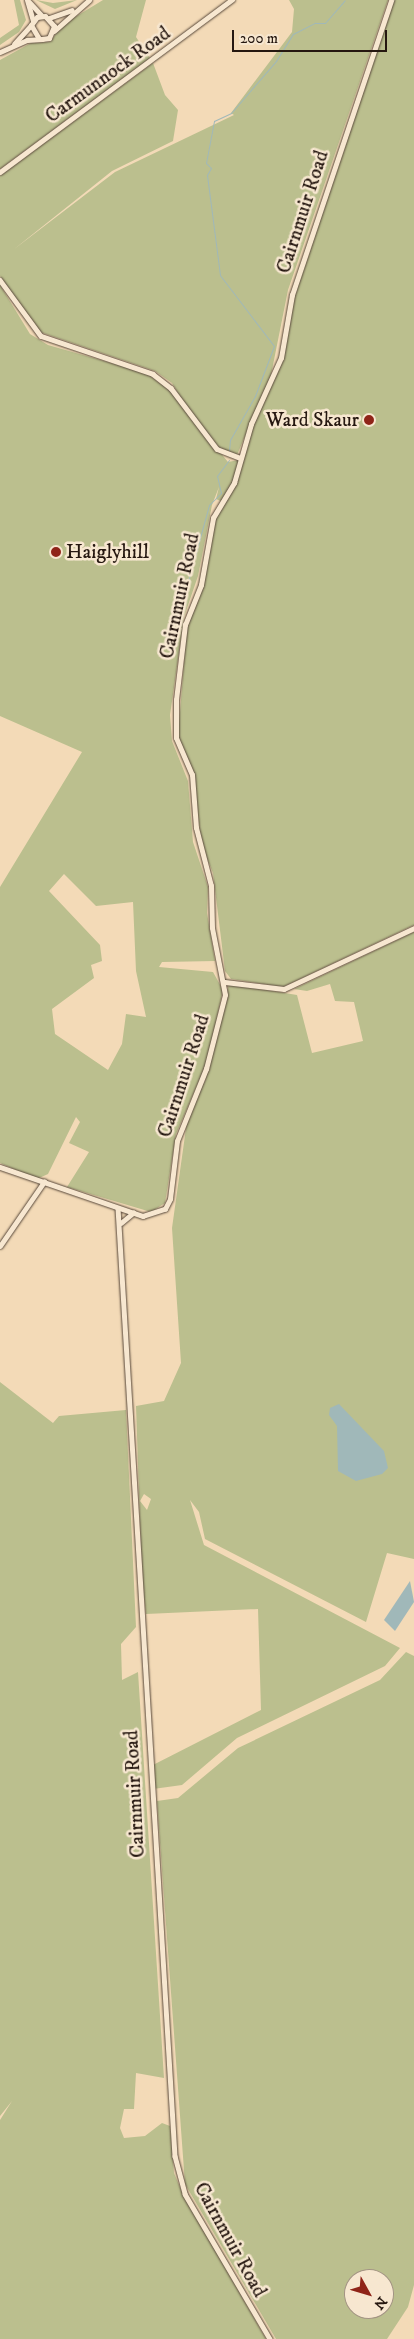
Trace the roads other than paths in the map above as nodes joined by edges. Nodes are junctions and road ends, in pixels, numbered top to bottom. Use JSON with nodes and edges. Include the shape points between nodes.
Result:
{"nodes":[{"id":1,"x":27,"y":0,"type":"edge"},
{"id":2,"x":89,"y":0,"type":"edge"},
{"id":3,"x":232,"y":0,"type":"edge"},
{"id":4,"x":391,"y":0,"type":"edge"},
{"id":5,"x":74,"y":10,"type":"junction"},
{"id":6,"x":42,"y":16,"type":"junction"},
{"id":7,"x":49,"y":18,"type":"junction"},
{"id":8,"x":32,"y":23,"type":"junction"},
{"id":9,"x":53,"y":33,"type":"junction"},
{"id":10,"x":39,"y":39,"type":"junction"},
{"id":11,"x":14,"y":45,"type":"junction"},
{"id":12,"x":0,"y":52,"type":"edge"},
{"id":13,"x":0,"y":172,"type":"edge"},
{"id":14,"x":0,"y":280,"type":"edge"},
{"id":15,"x":240,"y":458,"type":"junction"},
{"id":16,"x":414,"y":928,"type":"edge"},
{"id":17,"x":225,"y":982,"type":"junction"},
{"id":18,"x":0,"y":1167,"type":"edge"},
{"id":19,"x":44,"y":1182,"type":"junction"},
{"id":20,"x":118,"y":1208,"type":"junction"},
{"id":21,"x":133,"y":1213,"type":"junction"},
{"id":22,"x":121,"y":1223,"type":"junction"},
{"id":23,"x":0,"y":1246,"type":"edge"},
{"id":24,"x":270,"y":2339,"type":"edge"}],
"edges":[{"from":1,"to":6,"type":"street"},
{"from":1,"to":8,"type":"street"},
{"from":2,"to":5,"type":"street"},
{"from":3,"to":13,"type":"street","name":"Carmunnock Road"},
{"from":4,"to":15,"type":"street","name":"Cairnmuir Road","via":[[292,295],[281,358]]},
{"from":5,"to":7,"type":"street"},
{"from":5,"to":9,"type":"street"},
{"from":6,"to":7,"type":"street"},
{"from":6,"to":8,"type":"street"},
{"from":7,"to":9,"type":"street"},
{"from":8,"to":10,"type":"street"},
{"from":8,"to":11,"type":"street"},
{"from":9,"to":10,"type":"street"},
{"from":10,"to":11,"type":"street"},
{"from":11,"to":12,"type":"street"},
{"from":14,"to":15,"type":"street","via":[[41,336],[153,374],[171,388],[217,449]]},
{"from":15,"to":17,"type":"street","name":"Cairnmuir Road","via":[[234,483],[213,518],[201,585],[185,625],[176,700],[176,738],[192,774],[196,828],[211,886],[212,928]]},
{"from":16,"to":17,"type":"street","via":[[284,989]]},
{"from":17,"to":21,"type":"street","name":"Cairnmuir Road","via":[[206,1069],[177,1141],[170,1199],[154,1216]]},
{"from":18,"to":19,"type":"street"},
{"from":19,"to":20,"type":"street"},
{"from":19,"to":23,"type":"street"},
{"from":20,"to":21,"type":"street","name":"Cairnmuir Road"},
{"from":20,"to":22,"type":"street","name":"Cairnmuir Road"},
{"from":21,"to":22,"type":"street"},
{"from":22,"to":24,"type":"street","name":"Cairnmuir Road","via":[[150,1794],[175,2156],[185,2194]]}]}
